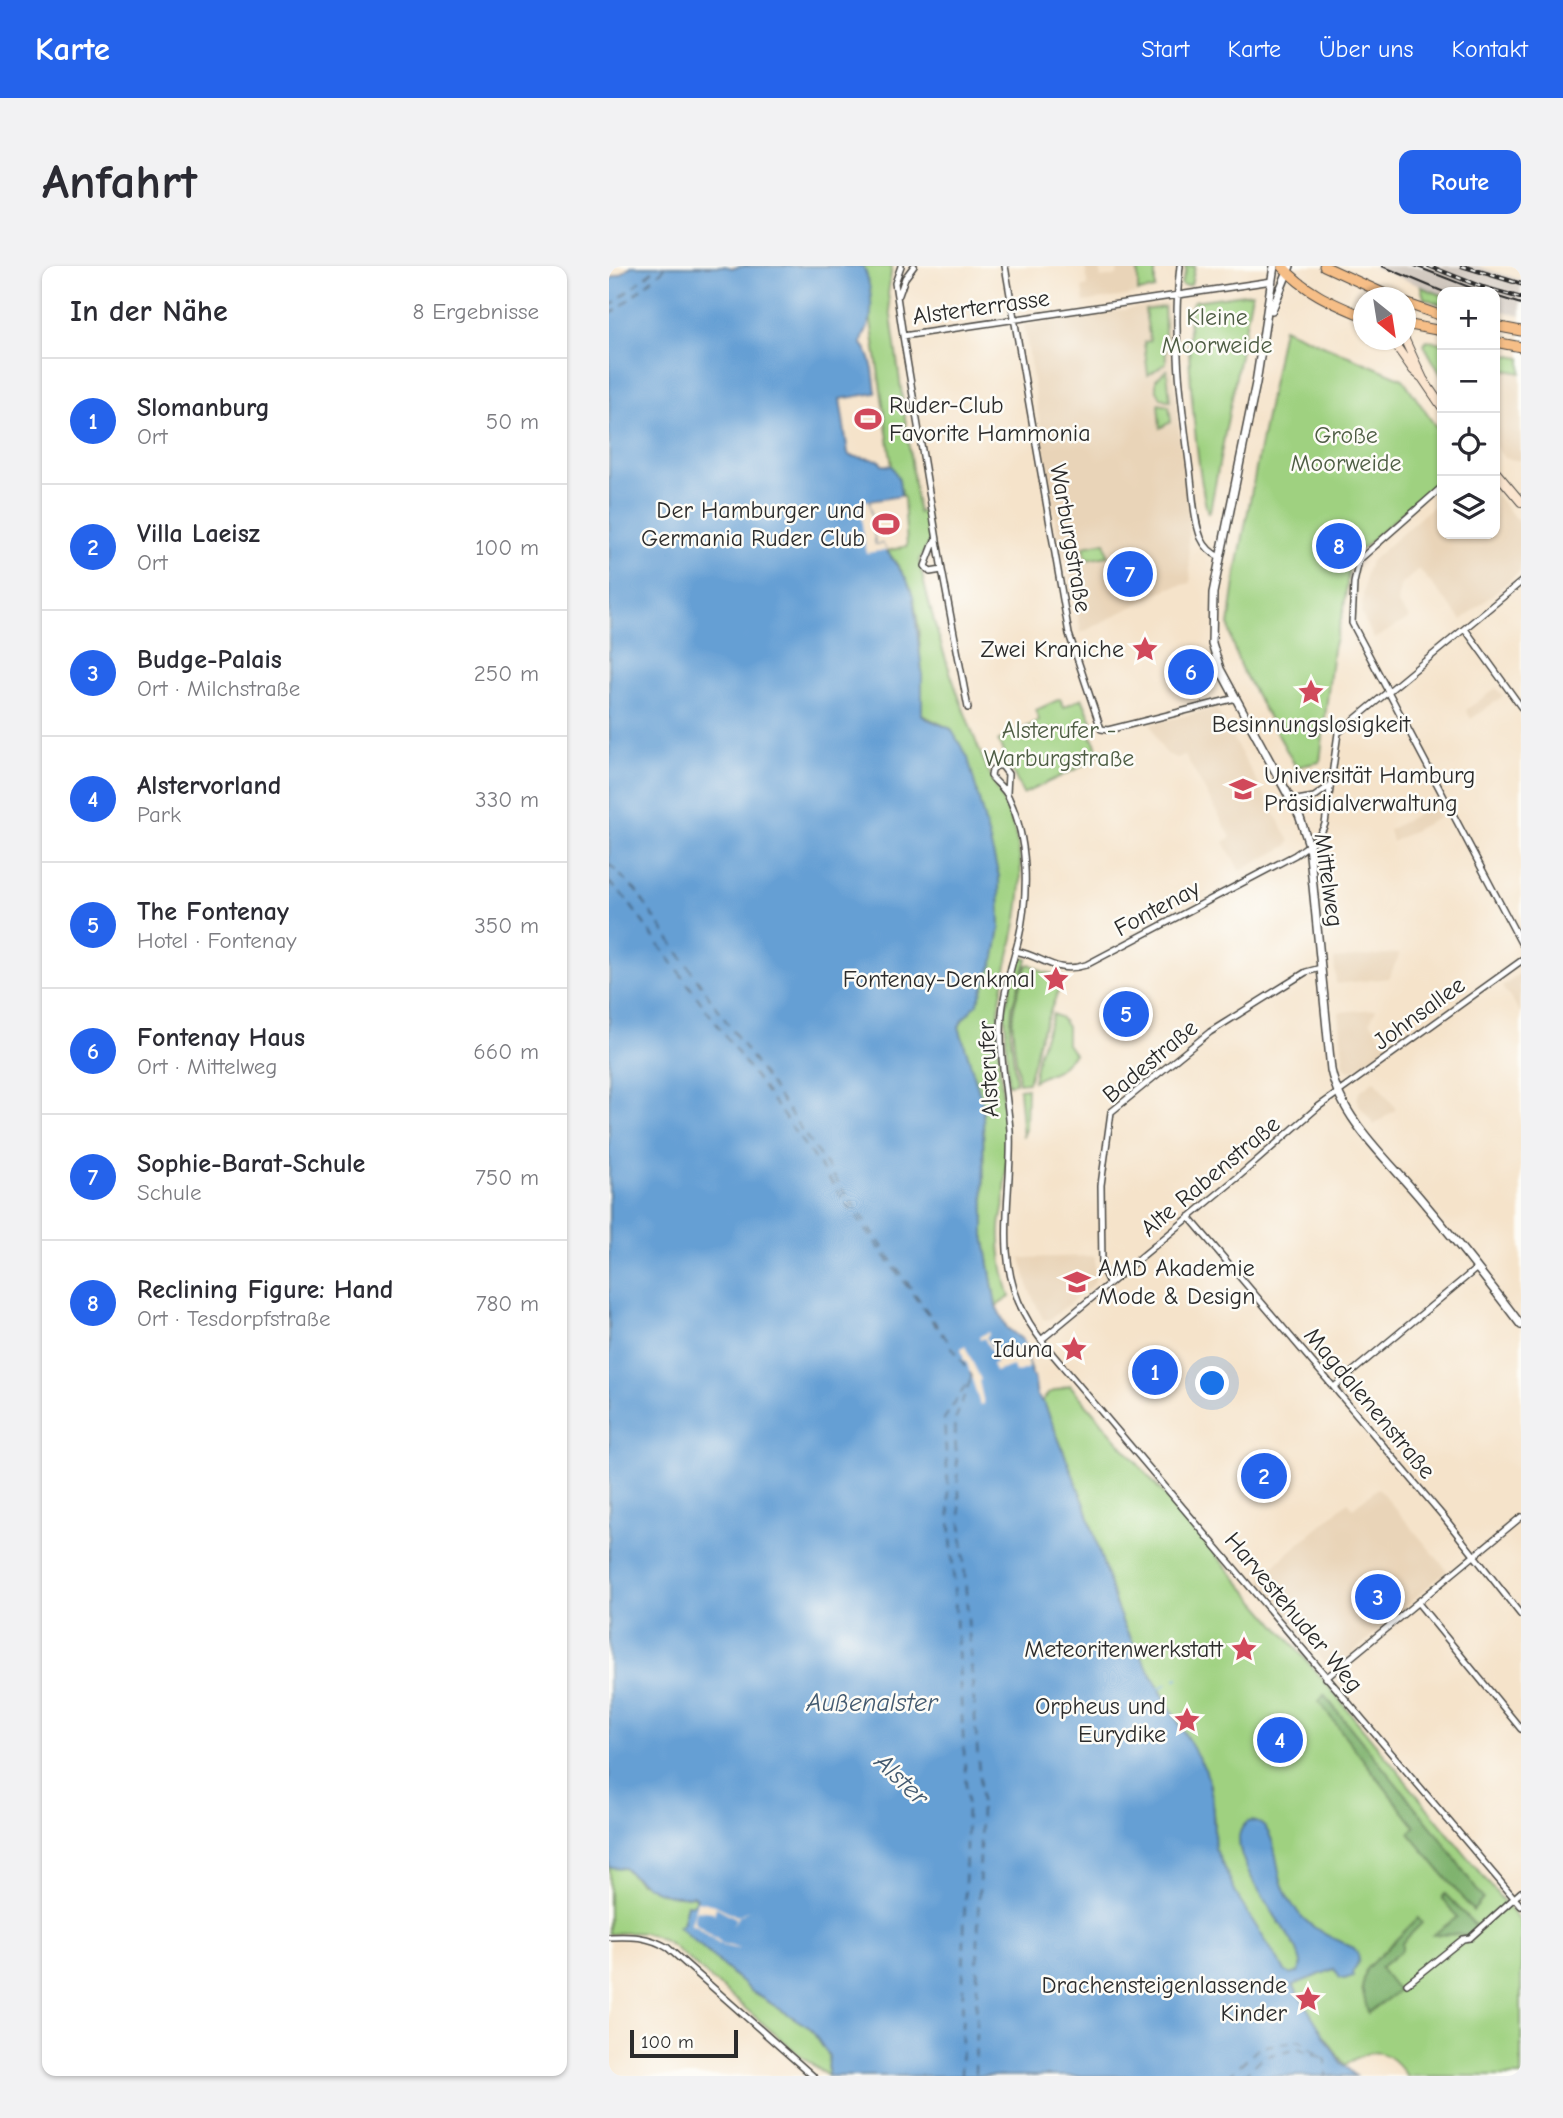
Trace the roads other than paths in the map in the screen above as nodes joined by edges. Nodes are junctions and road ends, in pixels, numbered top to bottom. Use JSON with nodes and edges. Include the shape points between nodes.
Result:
{"nodes":[{"id":1,"x":901,"y":266,"type":"edge"},
{"id":2,"x":914,"y":266,"type":"edge"},
{"id":3,"x":1005,"y":266,"type":"edge"},
{"id":4,"x":1180,"y":266,"type":"edge"},
{"id":5,"x":1274,"y":266,"type":"edge"},
{"id":6,"x":1324,"y":266,"type":"edge"},
{"id":7,"x":1340,"y":266,"type":"edge"},
{"id":8,"x":1287,"y":268,"type":"edge"},
{"id":9,"x":1352,"y":278,"type":"junction"},
{"id":10,"x":1272,"y":281,"type":"junction"},
{"id":11,"x":1368,"y":287,"type":"edge"},
{"id":12,"x":1177,"y":295,"type":"junction"},
{"id":13,"x":898,"y":298,"type":"junction"},
{"id":14,"x":1416,"y":307,"type":"edge"},
{"id":15,"x":1353,"y":312,"type":"edge"},
{"id":16,"x":1437,"y":314,"type":"edge"},
{"id":17,"x":1268,"y":317,"type":"junction"},
{"id":18,"x":1015,"y":319,"type":"junction"},
{"id":19,"x":1416,"y":326,"type":"edge"},
{"id":20,"x":1500,"y":327,"type":"edge"},
{"id":21,"x":1437,"y":330,"type":"edge"},
{"id":22,"x":1521,"y":331,"type":"edge"},
{"id":23,"x":903,"y":336,"type":"junction"},
{"id":24,"x":1500,"y":343,"type":"edge"},
{"id":25,"x":1521,"y":347,"type":"edge"},
{"id":26,"x":1399,"y":350,"type":"edge"},
{"id":27,"x":1410,"y":350,"type":"edge"},
{"id":28,"x":1423,"y":379,"type":"junction"},
{"id":29,"x":1437,"y":400,"type":"edge"},
{"id":30,"x":1499,"y":476,"type":"edge"},
{"id":31,"x":1437,"y":491,"type":"edge"},
{"id":32,"x":1521,"y":502,"type":"edge"},
{"id":33,"x":936,"y":536,"type":"junction"},
{"id":34,"x":1220,"y":557,"type":"junction"},
{"id":35,"x":942,"y":570,"type":"junction"},
{"id":36,"x":1521,"y":582,"type":"edge"},
{"id":37,"x":1465,"y":629,"type":"junction"},
{"id":38,"x":1388,"y":691,"type":"junction"},
{"id":39,"x":1236,"y":698,"type":"junction"},
{"id":40,"x":1521,"y":707,"type":"edge"},
{"id":41,"x":968,"y":708,"type":"dead end"},
{"id":42,"x":1331,"y":785,"type":"junction"},
{"id":43,"x":1007,"y":793,"type":"junction"},
{"id":44,"x":1291,"y":801,"type":"junction"},
{"id":45,"x":1308,"y":845,"type":"junction"},
{"id":46,"x":1521,"y":943,"type":"edge"},
{"id":47,"x":1015,"y":951,"type":"junction"},
{"id":48,"x":1521,"y":961,"type":"edge"},
{"id":49,"x":1321,"y":968,"type":"junction"},
{"id":50,"x":1338,"y":1093,"type":"junction"},
{"id":51,"x":1189,"y":1217,"type":"junction"},
{"id":52,"x":1477,"y":1268,"type":"junction"},
{"id":53,"x":1109,"y":1283,"type":"junction"},
{"id":54,"x":1521,"y":1325,"type":"edge"},
{"id":55,"x":1041,"y":1340,"type":"junction"},
{"id":56,"x":1334,"y":1387,"type":"junction"},
{"id":57,"x":1521,"y":1517,"type":"edge"},
{"id":58,"x":1475,"y":1555,"type":"junction"},
{"id":59,"x":1417,"y":1603,"type":"junction"},
{"id":60,"x":1521,"y":1615,"type":"edge"},
{"id":61,"x":1326,"y":1678,"type":"junction"},
{"id":62,"x":1521,"y":1729,"type":"edge"},
{"id":63,"x":1521,"y":1892,"type":"edge"},
{"id":64,"x":1514,"y":1898,"type":"junction"},
{"id":65,"x":1521,"y":1906,"type":"edge"},
{"id":66,"x":609,"y":1937,"type":"edge"},
{"id":67,"x":1407,"y":1984,"type":"dead end"},
{"id":68,"x":813,"y":2076,"type":"edge"}],
"edges":[{"from":1,"to":13,"type":"street","via":[[895,282]]},
{"from":2,"to":13,"type":"street"},
{"from":3,"to":18,"type":"street","name":"Warburgstraße"},
{"from":4,"to":12,"type":"street"},
{"from":5,"to":10,"type":"street","name":"Mittelweg"},
{"from":6,"to":9,"type":"main road"},
{"from":7,"to":9,"type":"street"},
{"from":8,"to":15,"type":"main road","via":[[1303,287]]},
{"from":8,"to":17,"type":"street","name":"Mittelweg"},
{"from":9,"to":11,"type":"main road"},
{"from":10,"to":12,"type":"street","name":"Alsterterrasse"},
{"from":10,"to":17,"type":"street","name":"Mittelweg"},
{"from":12,"to":18,"type":"street","name":"Alsterterrasse"},
{"from":12,"to":34,"type":"street","via":[[1178,366],[1195,513],[1202,540]]},
{"from":13,"to":23,"type":"street"},
{"from":14,"to":16,"type":"main road"},
{"from":17,"to":34,"type":"street","name":"Mittelweg"},
{"from":18,"to":23,"type":"street","name":"Alsterterrasse"},
{"from":18,"to":39,"type":"street","name":"Warburgstraße","via":[[1069,634],[1101,729]]},
{"from":19,"to":21,"type":"main road"},
{"from":20,"to":22,"type":"main road"},
{"from":23,"to":33,"type":"street"},
{"from":24,"to":25,"type":"main road"},
{"from":26,"to":28,"type":"main road"},
{"from":27,"to":28,"type":"main road"},
{"from":28,"to":29,"type":"main road"},
{"from":30,"to":32,"type":"main road"},
{"from":31,"to":38,"type":"street","via":[[1359,560],[1354,628]]},
{"from":33,"to":35,"type":"street"},
{"from":33,"to":35,"type":"street","via":[[925,566],[930,572]]},
{"from":34,"to":39,"type":"street","name":"Mittelweg","via":[[1213,593],[1212,643]]},
{"from":35,"to":41,"type":"street"},
{"from":36,"to":37,"type":"street"},
{"from":37,"to":38,"type":"street"},
{"from":37,"to":40,"type":"street"},
{"from":38,"to":42,"type":"street","via":[[1338,733]]},
{"from":38,"to":46,"type":"street"},
{"from":39,"to":44,"type":"street","name":"Mittelweg"},
{"from":42,"to":44,"type":"street","via":[[1314,797]]},
{"from":42,"to":45,"type":"street","via":[[1323,830]]},
{"from":43,"to":43,"type":"street","name":"Alsterufer","via":[[1008,774],[996,766],[991,778]]},
{"from":43,"to":47,"type":"street","name":"Alsterufer","via":[[1017,821],[1024,869]]},
{"from":44,"to":45,"type":"street","name":"Mittelweg"},
{"from":45,"to":47,"type":"street","name":"Fontenay","via":[[1086,965],[1057,968]]},
{"from":45,"to":49,"type":"street","name":"Mittelweg"},
{"from":47,"to":55,"type":"street","name":"Alsterufer","via":[[1001,1027],[1010,1133],[1006,1248],[1015,1294]]},
{"from":48,"to":50,"type":"street","name":"Johnsallee"},
{"from":49,"to":50,"type":"street","name":"Mittelweg","via":[[1331,1070]]},
{"from":49,"to":53,"type":"street","name":"Badestraße","via":[[1306,972],[1212,1031],[1109,1116],[1101,1185],[1102,1268]]},
{"from":50,"to":51,"type":"street","name":"Alte Rabenstraße"},
{"from":50,"to":52,"type":"street","name":"Mittelweg","via":[[1347,1111]]},
{"from":51,"to":53,"type":"street","name":"Alte Rabenstraße"},
{"from":51,"to":56,"type":"street","name":"Magdalenenstraße"},
{"from":52,"to":54,"type":"street","name":"Mittelweg"},
{"from":52,"to":56,"type":"street"},
{"from":53,"to":55,"type":"street","name":"Alte Rabenstraße"},
{"from":55,"to":61,"type":"street","name":"Harvestehuder Weg"},
{"from":56,"to":58,"type":"street","name":"Magdalenenstraße"},
{"from":57,"to":58,"type":"street"},
{"from":58,"to":59,"type":"street"},
{"from":58,"to":60,"type":"street","name":"Magdalenenstraße"},
{"from":59,"to":61,"type":"street"},
{"from":59,"to":62,"type":"street"},
{"from":61,"to":64,"type":"street","name":"Harvestehuder Weg"},
{"from":63,"to":64,"type":"street"},
{"from":64,"to":65,"type":"street","name":"Harvestehuder Weg"},
{"from":64,"to":67,"type":"street","via":[[1471,1938],[1463,1939]]},
{"from":66,"to":68,"type":"street","via":[[638,1936],[668,1948]]}]}
